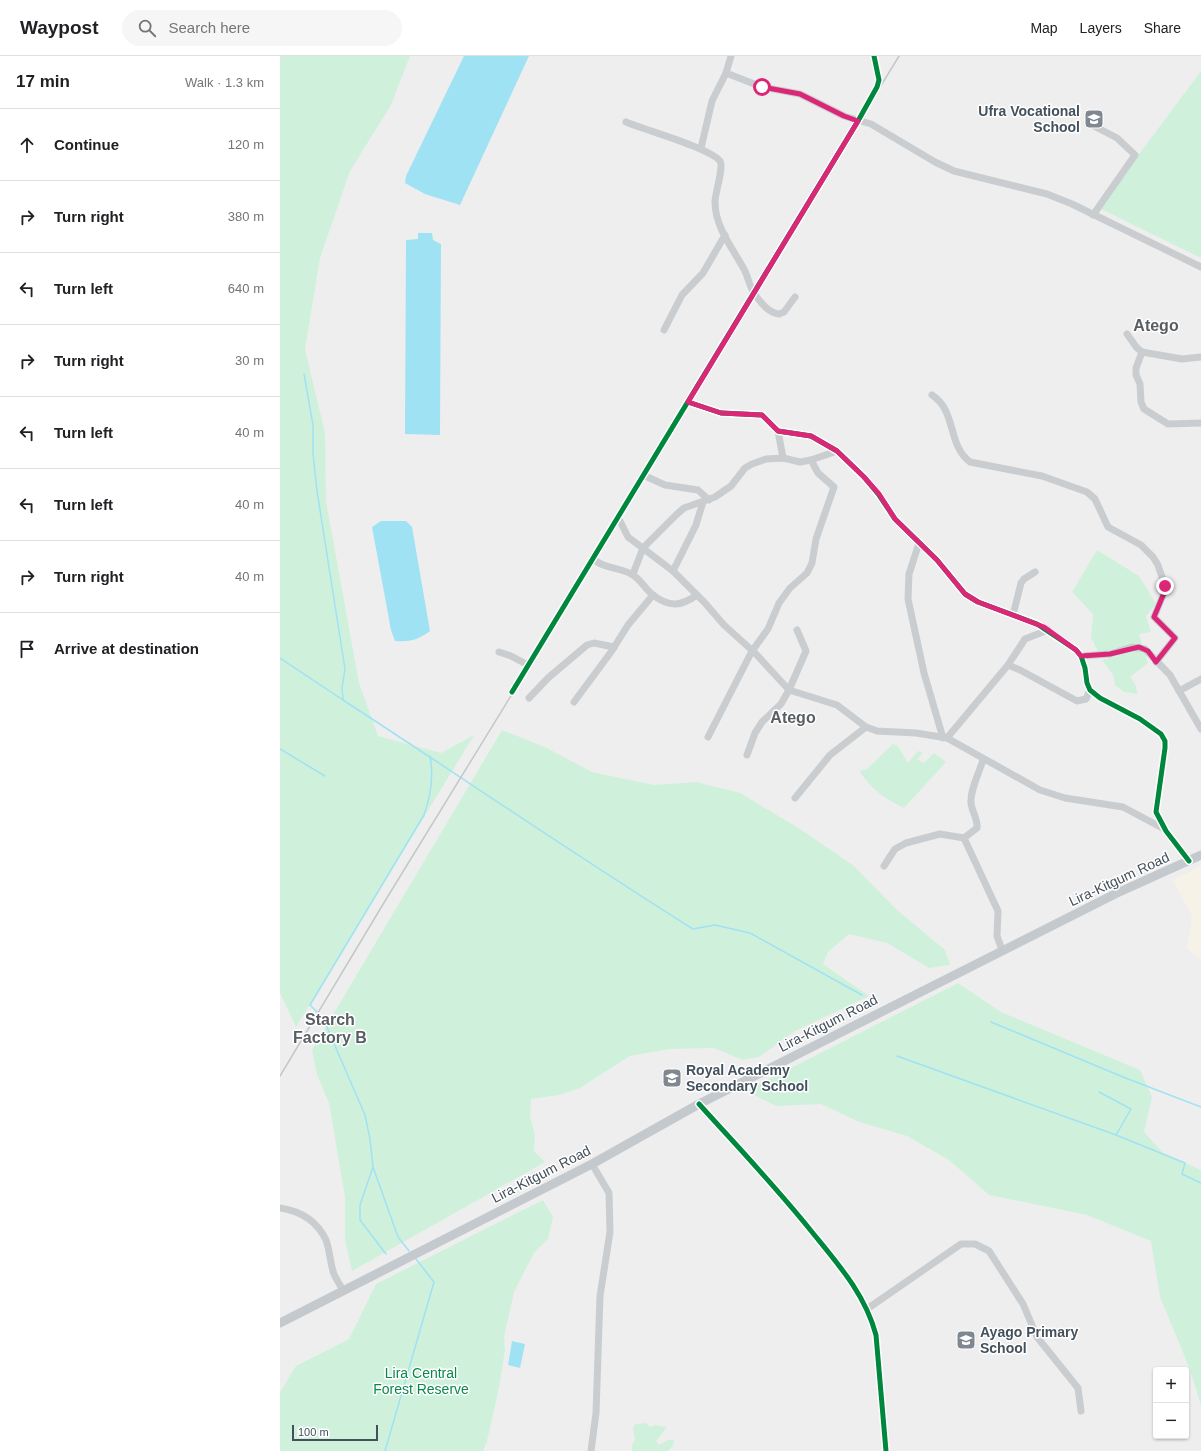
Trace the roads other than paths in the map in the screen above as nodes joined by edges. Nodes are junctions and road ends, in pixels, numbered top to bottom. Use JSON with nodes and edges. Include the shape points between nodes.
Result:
{"nodes":[{"id":1,"x":731,"y":56,"type":"edge"},
{"id":2,"x":874,"y":56,"type":"edge"},
{"id":3,"x":726,"y":73,"type":"junction"},
{"id":4,"x":858,"y":121,"type":"junction"},
{"id":5,"x":626,"y":122,"type":"dead end"},
{"id":6,"x":1092,"y":125,"type":"dead end"},
{"id":7,"x":701,"y":148,"type":"junction"},
{"id":8,"x":1093,"y":214,"type":"junction"},
{"id":9,"x":725,"y":235,"type":"junction"},
{"id":10,"x":1201,"y":267,"type":"edge"},
{"id":11,"x":753,"y":293,"type":"junction"},
{"id":12,"x":795,"y":297,"type":"dead end"},
{"id":13,"x":664,"y":330,"type":"dead end"},
{"id":14,"x":1127,"y":334,"type":"dead end"},
{"id":15,"x":1142,"y":352,"type":"junction"},
{"id":16,"x":1201,"y":357,"type":"edge"},
{"id":17,"x":932,"y":395,"type":"dead end"},
{"id":18,"x":688,"y":402,"type":"junction"},
{"id":19,"x":1201,"y":423,"type":"edge"},
{"id":20,"x":778,"y":431,"type":"junction"},
{"id":21,"x":837,"y":451,"type":"junction"},
{"id":22,"x":782,"y":458,"type":"junction"},
{"id":23,"x":811,"y":460,"type":"junction"},
{"id":24,"x":644,"y":475,"type":"junction"},
{"id":25,"x":706,"y":501,"type":"junction"},
{"id":26,"x":618,"y":517,"type":"junction"},
{"id":27,"x":919,"y":543,"type":"junction"},
{"id":28,"x":643,"y":548,"type":"junction"},
{"id":29,"x":593,"y":558,"type":"junction"},
{"id":30,"x":673,"y":571,"type":"junction"},
{"id":31,"x":1035,"y":572,"type":"dead end"},
{"id":32,"x":633,"y":574,"type":"junction"},
{"id":33,"x":653,"y":595,"type":"junction"},
{"id":34,"x":697,"y":595,"type":"junction"},
{"id":35,"x":1013,"y":615,"type":"junction"},
{"id":36,"x":797,"y":630,"type":"dead end"},
{"id":37,"x":1048,"y":630,"type":"junction"},
{"id":38,"x":614,"y":647,"type":"junction"},
{"id":39,"x":752,"y":651,"type":"junction"},
{"id":40,"x":499,"y":652,"type":"dead end"},
{"id":41,"x":1081,"y":656,"type":"junction"},
{"id":42,"x":1156,"y":662,"type":"junction"},
{"id":43,"x":528,"y":665,"type":"junction"},
{"id":44,"x":1008,"y":665,"type":"junction"},
{"id":45,"x":1201,"y":679,"type":"edge"},
{"id":46,"x":789,"y":690,"type":"junction"},
{"id":47,"x":1090,"y":690,"type":"junction"},
{"id":48,"x":1179,"y":690,"type":"junction"},
{"id":49,"x":512,"y":692,"type":"dead end"},
{"id":50,"x":529,"y":698,"type":"dead end"},
{"id":51,"x":574,"y":702,"type":"dead end"},
{"id":52,"x":866,"y":727,"type":"junction"},
{"id":53,"x":1201,"y":729,"type":"edge"},
{"id":54,"x":708,"y":737,"type":"dead end"},
{"id":55,"x":945,"y":738,"type":"junction"},
{"id":56,"x":747,"y":755,"type":"dead end"},
{"id":57,"x":983,"y":760,"type":"junction"},
{"id":58,"x":795,"y":798,"type":"dead end"},
{"id":59,"x":1166,"y":830,"type":"junction"},
{"id":60,"x":964,"y":838,"type":"junction"},
{"id":61,"x":1201,"y":855,"type":"edge"},
{"id":62,"x":1189,"y":861,"type":"junction"},
{"id":63,"x":884,"y":866,"type":"dead end"},
{"id":64,"x":1002,"y":950,"type":"junction"},
{"id":65,"x":699,"y":1104,"type":"junction"},
{"id":66,"x":592,"y":1164,"type":"junction"},
{"id":67,"x":280,"y":1208,"type":"edge"},
{"id":68,"x":344,"y":1290,"type":"junction"},
{"id":69,"x":867,"y":1309,"type":"junction"},
{"id":70,"x":280,"y":1323,"type":"edge"},
{"id":71,"x":1081,"y":1411,"type":"dead end"},
{"id":72,"x":591,"y":1451,"type":"edge"},
{"id":73,"x":886,"y":1451,"type":"edge"}],
"edges":[{"from":1,"to":3,"type":"street"},
{"from":2,"to":4,"type":"street","via":[[879,80]]},
{"from":3,"to":4,"type":"street","via":[[762,87],[800,94]]},
{"from":3,"to":7,"type":"street","via":[[712,101]]},
{"from":4,"to":8,"type":"street","via":[[882,129],[934,162],[954,171],[1047,194]]},
{"from":4,"to":11,"type":"street"},
{"from":5,"to":7,"type":"street"},
{"from":6,"to":8,"type":"street","via":[[1117,138],[1135,155]]},
{"from":7,"to":9,"type":"street","via":[[721,163],[715,203]]},
{"from":8,"to":10,"type":"street"},
{"from":9,"to":11,"type":"street"},
{"from":9,"to":13,"type":"street","via":[[703,273],[682,295]]},
{"from":11,"to":12,"type":"street","via":[[774,314],[784,312]]},
{"from":11,"to":18,"type":"street"},
{"from":14,"to":15,"type":"street"},
{"from":15,"to":16,"type":"street","via":[[1182,358]]},
{"from":15,"to":19,"type":"street","via":[[1136,375],[1144,409],[1168,424]]},
{"from":17,"to":42,"type":"street","via":[[947,410],[953,435],[965,459],[1042,476],[1087,492],[1095,499],[1108,526],[1135,540],[1153,557],[1165,586],[1154,617],[1175,638]]},
{"from":18,"to":20,"type":"street","via":[[721,413],[762,415]]},
{"from":18,"to":24,"type":"street"},
{"from":20,"to":21,"type":"street","via":[[811,436]]},
{"from":20,"to":22,"type":"street"},
{"from":21,"to":23,"type":"street"},
{"from":21,"to":27,"type":"street","via":[[864,477],[895,519]]},
{"from":22,"to":23,"type":"street","via":[[800,462]]},
{"from":22,"to":25,"type":"street","via":[[766,459],[752,464],[745,468],[731,486]]},
{"from":23,"to":39,"type":"street","via":[[818,473],[834,487],[816,539],[812,563],[807,573],[790,588],[779,603],[768,629]]},
{"from":24,"to":25,"type":"street","via":[[665,484],[698,490]]},
{"from":24,"to":26,"type":"street"},
{"from":25,"to":28,"type":"street","via":[[684,508]]},
{"from":25,"to":30,"type":"street"},
{"from":26,"to":28,"type":"street","via":[[625,533]]},
{"from":26,"to":29,"type":"street"},
{"from":27,"to":35,"type":"street","via":[[965,594],[978,602]]},
{"from":27,"to":55,"type":"street","via":[[909,574],[908,599],[924,673]]},
{"from":28,"to":30,"type":"street"},
{"from":28,"to":32,"type":"street"},
{"from":29,"to":32,"type":"street"},
{"from":29,"to":43,"type":"street"},
{"from":30,"to":34,"type":"street"},
{"from":31,"to":35,"type":"street","via":[[1021,583]]},
{"from":32,"to":33,"type":"street"},
{"from":33,"to":34,"type":"street","via":[[677,605]]},
{"from":33,"to":38,"type":"street","via":[[638,611]]},
{"from":34,"to":39,"type":"street"},
{"from":35,"to":37,"type":"street"},
{"from":36,"to":46,"type":"street","via":[[806,650]]},
{"from":37,"to":41,"type":"street"},
{"from":37,"to":44,"type":"street","via":[[1025,639]]},
{"from":38,"to":50,"type":"street","via":[[587,645]]},
{"from":38,"to":51,"type":"street"},
{"from":39,"to":46,"type":"street"},
{"from":39,"to":54,"type":"street"},
{"from":40,"to":43,"type":"street"},
{"from":41,"to":42,"type":"street","via":[[1110,654],[1139,647],[1148,651]]},
{"from":41,"to":47,"type":"street"},
{"from":42,"to":48,"type":"street","via":[[1170,675]]},
{"from":43,"to":49,"type":"street"},
{"from":44,"to":47,"type":"street","via":[[1077,701],[1086,699]]},
{"from":44,"to":55,"type":"street"},
{"from":45,"to":48,"type":"street"},
{"from":46,"to":52,"type":"street","via":[[837,706]]},
{"from":46,"to":56,"type":"street","via":[[781,704],[762,722]]},
{"from":47,"to":59,"type":"street","via":[[1144,721],[1165,741],[1155,810]]},
{"from":48,"to":53,"type":"street"},
{"from":52,"to":55,"type":"street","via":[[887,732]]},
{"from":52,"to":58,"type":"street","via":[[830,755]]},
{"from":55,"to":57,"type":"street"},
{"from":57,"to":59,"type":"street","via":[[1040,790],[1065,798],[1123,807]]},
{"from":57,"to":60,"type":"street","via":[[971,800],[978,823],[977,828]]},
{"from":59,"to":62,"type":"street"},
{"from":60,"to":63,"type":"street","via":[[940,834],[906,843],[895,848]]},
{"from":60,"to":64,"type":"street","via":[[998,911],[997,936]]},
{"from":61,"to":62,"type":"main road","name":"Lira-Kitgum Road"},
{"from":62,"to":64,"type":"main road","name":"Lira-Kitgum Road","via":[[1115,894]]},
{"from":64,"to":65,"type":"main road","name":"Lira-Kitgum Road","via":[[988,960]]},
{"from":65,"to":66,"type":"main road","name":"Lira-Kitgum Road"},
{"from":65,"to":69,"type":"street","via":[[846,1272]]},
{"from":66,"to":68,"type":"main road","name":"Lira-Kitgum Road"},
{"from":66,"to":72,"type":"street","via":[[608,1193],[610,1232],[600,1296],[596,1413]]},
{"from":67,"to":68,"type":"street","via":[[294,1210],[317,1227],[326,1240],[334,1275]]},
{"from":68,"to":70,"type":"main road","name":"Lira-Kitgum Road"},
{"from":69,"to":71,"type":"street","via":[[961,1244],[982,1247],[989,1251],[1012,1286],[1037,1337],[1078,1388]]},
{"from":69,"to":73,"type":"street","via":[[876,1334]]}]}
